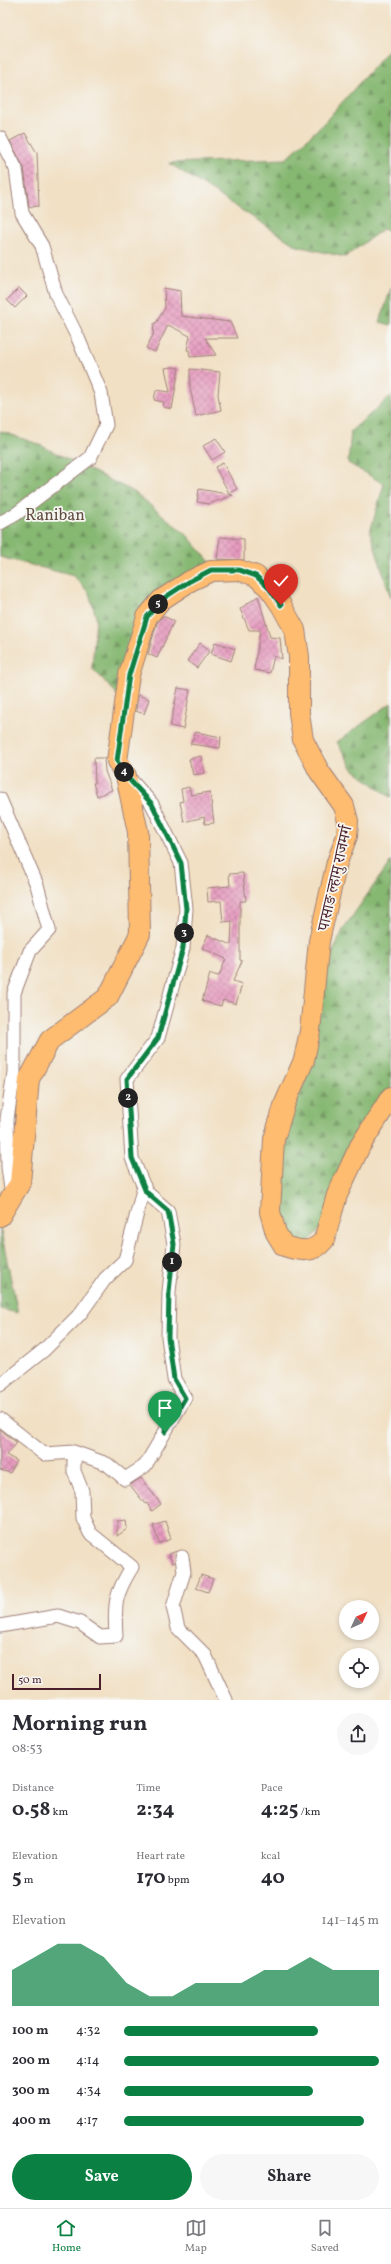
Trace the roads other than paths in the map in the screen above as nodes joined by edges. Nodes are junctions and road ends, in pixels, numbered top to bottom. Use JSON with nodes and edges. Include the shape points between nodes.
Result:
{"nodes":[{"id":1,"x":0,"y":138,"type":"edge"},
{"id":2,"x":0,"y":523,"type":"edge"},
{"id":3,"x":126,"y":776,"type":"junction"},
{"id":4,"x":0,"y":799,"type":"edge"},
{"id":5,"x":391,"y":1097,"type":"edge"},
{"id":6,"x":144,"y":1186,"type":"junction"},
{"id":7,"x":12,"y":1196,"type":"junction"},
{"id":8,"x":0,"y":1216,"type":"edge"},
{"id":9,"x":0,"y":1385,"type":"edge"},
{"id":10,"x":0,"y":1419,"type":"edge"},
{"id":11,"x":74,"y":1452,"type":"junction"},
{"id":12,"x":182,"y":1557,"type":"dead end"},
{"id":13,"x":0,"y":1626,"type":"edge"},
{"id":14,"x":226,"y":1700,"type":"edge"}],
"edges":[{"from":1,"to":2,"type":"street","via":[[16,169],[22,213],[42,246],[56,294],[101,393],[106,425],[90,458],[16,514]]},
{"from":3,"to":5,"type":"main road","name":"पासाङ ल्हामु राजमर्ग","via":[[117,761],[129,675],[147,617],[161,600],[211,570],[239,570],[256,576],[270,589],[295,630],[299,657],[299,713],[304,740],[319,771],[344,806],[348,821],[347,836],[337,862],[319,941],[304,1060],[285,1103],[274,1139],[270,1212],[276,1233],[284,1246],[305,1252],[320,1245],[324,1240],[337,1195],[360,1146]]},
{"from":3,"to":6,"type":"street","via":[[152,804],[181,863],[186,909],[183,948],[158,1038],[127,1079],[132,1158]]},
{"from":3,"to":7,"type":"main road","name":"पासाङ ल्हामु राजमर्ग","via":[[138,832],[140,934],[108,997],[50,1040],[30,1079],[20,1183]]},
{"from":4,"to":7,"type":"street","via":[[38,885],[49,930],[30,951],[14,993],[14,1072],[8,1119],[8,1167]]},
{"from":6,"to":9,"type":"street","via":[[125,1260],[105,1280],[80,1314],[54,1340]]},
{"from":6,"to":11,"type":"street","via":[[146,1192],[168,1211],[174,1244],[168,1337],[174,1379],[185,1398],[145,1466],[125,1479],[107,1464]]},
{"from":7,"to":8,"type":"main road","name":"पासाङ ल्हामु राजमर्ग"},
{"from":10,"to":11,"type":"street","via":[[44,1454]]},
{"from":11,"to":13,"type":"street","via":[[74,1471],[82,1491],[83,1518],[90,1533],[132,1567],[119,1588],[114,1610],[116,1636],[100,1637],[80,1623],[58,1616]]},
{"from":12,"to":14,"type":"street","via":[[184,1572],[173,1607],[178,1628],[205,1656]]}]}
